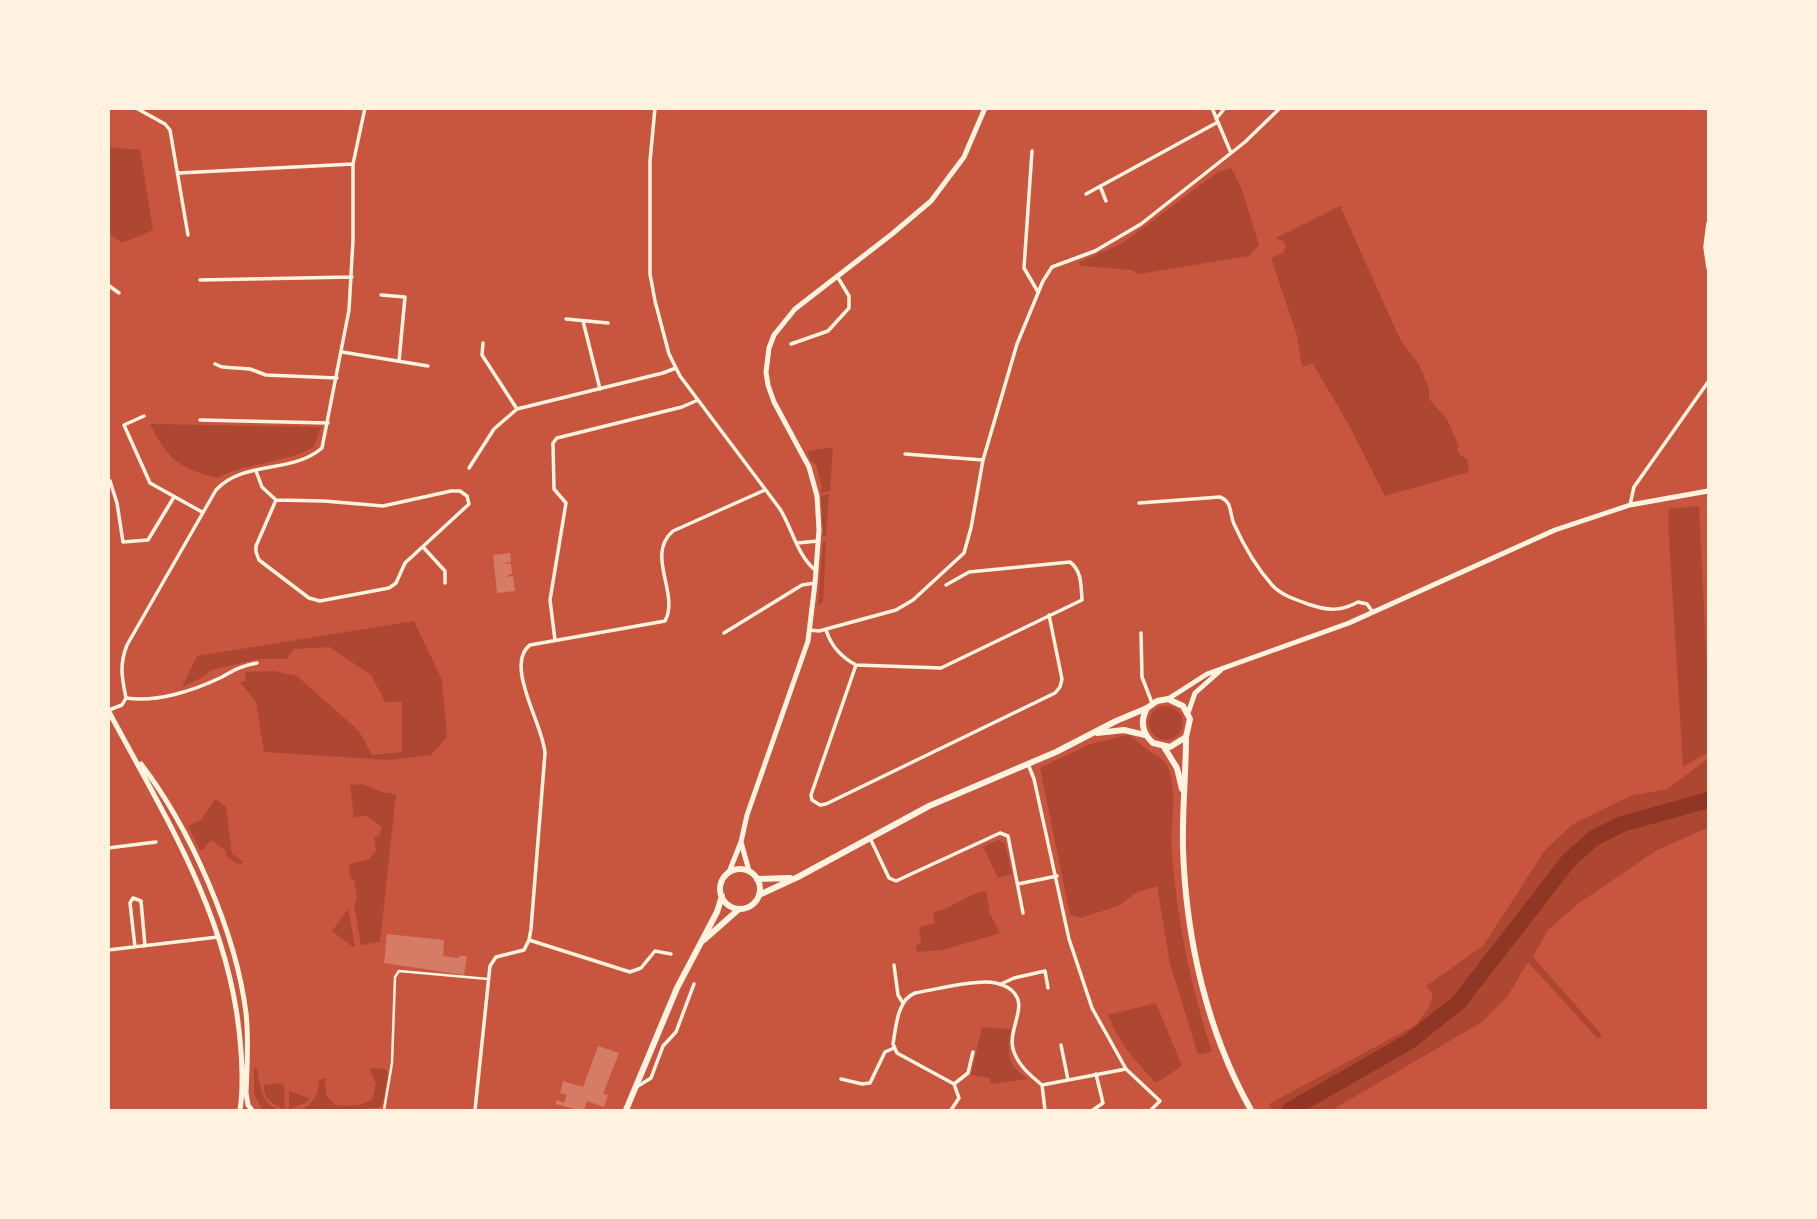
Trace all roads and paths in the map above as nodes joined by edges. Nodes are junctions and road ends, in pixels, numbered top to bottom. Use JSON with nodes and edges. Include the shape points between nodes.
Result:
{"nodes":[{"id":1,"x":136,"y":108,"type":"edge"},
{"id":2,"x":365,"y":108,"type":"edge"},
{"id":3,"x":655,"y":108,"type":"edge"},
{"id":4,"x":985,"y":108,"type":"edge"},
{"id":5,"x":1212,"y":108,"type":"edge"},
{"id":6,"x":1225,"y":108,"type":"edge"},
{"id":7,"x":1280,"y":108,"type":"edge"},
{"id":8,"x":1217,"y":120,"type":"junction"},
{"id":9,"x":1032,"y":151,"type":"dead end"},
{"id":10,"x":1231,"y":153,"type":"junction"},
{"id":11,"x":353,"y":164,"type":"junction"},
{"id":12,"x":179,"y":173,"type":"junction"},
{"id":13,"x":1100,"y":186,"type":"junction"},
{"id":14,"x":1086,"y":194,"type":"dead end"},
{"id":15,"x":1105,"y":201,"type":"dead end"},
{"id":16,"x":1709,"y":223,"type":"edge"},
{"id":17,"x":188,"y":235,"type":"dead end"},
{"id":18,"x":1709,"y":268,"type":"edge"},
{"id":19,"x":837,"y":276,"type":"junction"},
{"id":20,"x":352,"y":277,"type":"junction"},
{"id":21,"x":200,"y":280,"type":"dead end"},
{"id":22,"x":108,"y":285,"type":"edge"},
{"id":23,"x":1038,"y":292,"type":"junction"},
{"id":24,"x":118,"y":293,"type":"dead end"},
{"id":25,"x":381,"y":295,"type":"dead end"},
{"id":26,"x":566,"y":319,"type":"dead end"},
{"id":27,"x":583,"y":321,"type":"junction"},
{"id":28,"x":608,"y":323,"type":"dead end"},
{"id":29,"x":483,"y":343,"type":"dead end"},
{"id":30,"x":791,"y":344,"type":"dead end"},
{"id":31,"x":342,"y":352,"type":"junction"},
{"id":32,"x":400,"y":361,"type":"junction"},
{"id":33,"x":215,"y":364,"type":"dead end"},
{"id":34,"x":428,"y":366,"type":"dead end"},
{"id":35,"x":676,"y":368,"type":"junction"},
{"id":36,"x":337,"y":378,"type":"junction"},
{"id":37,"x":1709,"y":382,"type":"edge"},
{"id":38,"x":600,"y":389,"type":"junction"},
{"id":39,"x":698,"y":400,"type":"junction"},
{"id":40,"x":517,"y":409,"type":"junction"},
{"id":41,"x":144,"y":416,"type":"dead end"},
{"id":42,"x":200,"y":420,"type":"dead end"},
{"id":43,"x":328,"y":422,"type":"junction"},
{"id":44,"x":905,"y":454,"type":"dead end"},
{"id":45,"x":983,"y":460,"type":"junction"},
{"id":46,"x":469,"y":468,"type":"dead end"},
{"id":47,"x":256,"y":470,"type":"junction"},
{"id":48,"x":110,"y":481,"type":"dead end"},
{"id":49,"x":765,"y":490,"type":"junction"},
{"id":50,"x":1709,"y":491,"type":"edge"},
{"id":51,"x":174,"y":497,"type":"junction"},
{"id":52,"x":276,"y":500,"type":"junction"},
{"id":53,"x":1139,"y":503,"type":"dead end"},
{"id":54,"x":1630,"y":505,"type":"junction"},
{"id":55,"x":202,"y":513,"type":"junction"},
{"id":56,"x":818,"y":541,"type":"junction"},
{"id":57,"x":797,"y":542,"type":"junction"},
{"id":58,"x":422,"y":547,"type":"junction"},
{"id":59,"x":816,"y":571,"type":"junction"},
{"id":60,"x":445,"y":583,"type":"dead end"},
{"id":61,"x":815,"y":583,"type":"junction"},
{"id":62,"x":946,"y":585,"type":"dead end"},
{"id":63,"x":1374,"y":613,"type":"junction"},
{"id":64,"x":1049,"y":615,"type":"junction"},
{"id":65,"x":826,"y":629,"type":"junction"},
{"id":66,"x":810,"y":630,"type":"junction"},
{"id":67,"x":724,"y":633,"type":"dead end"},
{"id":68,"x":1141,"y":633,"type":"dead end"},
{"id":69,"x":555,"y":640,"type":"junction"},
{"id":70,"x":257,"y":663,"type":"dead end"},
{"id":71,"x":856,"y":665,"type":"junction"},
{"id":72,"x":1227,"y":666,"type":"junction"},
{"id":73,"x":126,"y":698,"type":"junction"},
{"id":74,"x":1168,"y":699,"type":"junction"},
{"id":75,"x":1150,"y":706,"type":"junction"},
{"id":76,"x":109,"y":710,"type":"edge"},
{"id":77,"x":1188,"y":713,"type":"junction"},
{"id":78,"x":1092,"y":733,"type":"junction"},
{"id":79,"x":1145,"y":735,"type":"junction"},
{"id":80,"x":1186,"y":737,"type":"junction"},
{"id":81,"x":1164,"y":747,"type":"junction"},
{"id":82,"x":128,"y":748,"type":"junction"},
{"id":83,"x":1028,"y":764,"type":"junction"},
{"id":84,"x":1183,"y":794,"type":"junction"},
{"id":85,"x":870,"y":838,"type":"junction"},
{"id":86,"x":156,"y":842,"type":"dead end"},
{"id":87,"x":741,"y":842,"type":"junction"},
{"id":88,"x":108,"y":848,"type":"edge"},
{"id":89,"x":749,"y":871,"type":"junction"},
{"id":90,"x":729,"y":872,"type":"junction"},
{"id":91,"x":1057,"y":876,"type":"junction"},
{"id":92,"x":799,"y":877,"type":"junction"},
{"id":93,"x":757,"y":878,"type":"junction"},
{"id":94,"x":207,"y":880,"type":"junction"},
{"id":95,"x":1017,"y":884,"type":"junction"},
{"id":96,"x":200,"y":885,"type":"junction"},
{"id":97,"x":759,"y":895,"type":"junction"},
{"id":98,"x":722,"y":896,"type":"junction"},
{"id":99,"x":739,"y":909,"type":"junction"},
{"id":100,"x":1023,"y":913,"type":"dead end"},
{"id":101,"x":219,"y":937,"type":"junction"},
{"id":102,"x":529,"y":940,"type":"junction"},
{"id":103,"x":698,"y":945,"type":"junction"},
{"id":104,"x":145,"y":946,"type":"junction"},
{"id":105,"x":135,"y":947,"type":"junction"},
{"id":106,"x":108,"y":950,"type":"edge"},
{"id":107,"x":671,"y":954,"type":"dead end"},
{"id":108,"x":894,"y":965,"type":"dead end"},
{"id":109,"x":489,"y":979,"type":"junction"},
{"id":110,"x":694,"y":984,"type":"dead end"},
{"id":111,"x":1001,"y":984,"type":"junction"},
{"id":112,"x":1048,"y":988,"type":"dead end"},
{"id":113,"x":903,"y":1003,"type":"junction"},
{"id":114,"x":1061,"y":1045,"type":"dead end"},
{"id":115,"x":894,"y":1048,"type":"junction"},
{"id":116,"x":973,"y":1052,"type":"dead end"},
{"id":117,"x":1126,"y":1069,"type":"junction"},
{"id":118,"x":1096,"y":1074,"type":"junction"},
{"id":119,"x":841,"y":1079,"type":"dead end"},
{"id":120,"x":1068,"y":1080,"type":"junction"},
{"id":121,"x":954,"y":1084,"type":"junction"},
{"id":122,"x":1042,"y":1085,"type":"junction"},
{"id":123,"x":638,"y":1086,"type":"junction"},
{"id":124,"x":240,"y":1111,"type":"edge"},
{"id":125,"x":252,"y":1111,"type":"edge"},
{"id":126,"x":384,"y":1111,"type":"edge"},
{"id":127,"x":475,"y":1111,"type":"edge"},
{"id":128,"x":626,"y":1111,"type":"edge"},
{"id":129,"x":951,"y":1111,"type":"edge"},
{"id":130,"x":1045,"y":1111,"type":"edge"},
{"id":131,"x":1093,"y":1111,"type":"edge"},
{"id":132,"x":1152,"y":1111,"type":"edge"},
{"id":133,"x":1251,"y":1111,"type":"edge"}],
"edges":[{"from":1,"to":12,"type":"street","via":[[170,131]]},
{"from":2,"to":11,"type":"street"},
{"from":3,"to":35,"type":"street","via":[[650,274]]},
{"from":4,"to":19,"type":"main road","via":[[964,157],[931,201]]},
{"from":5,"to":8,"type":"street"},
{"from":6,"to":8,"type":"street"},
{"from":7,"to":10,"type":"street"},
{"from":8,"to":10,"type":"street"},
{"from":8,"to":13,"type":"street"},
{"from":9,"to":23,"type":"street","via":[[1024,268]]},
{"from":10,"to":23,"type":"street","via":[[1141,223],[1095,251],[1052,267]]},
{"from":11,"to":12,"type":"street"},
{"from":11,"to":20,"type":"street"},
{"from":12,"to":17,"type":"street"},
{"from":13,"to":14,"type":"street"},
{"from":13,"to":15,"type":"street"},
{"from":16,"to":18,"type":"street","via":[[1704,247]]},
{"from":19,"to":30,"type":"street","via":[[849,296],[849,308],[828,331]]},
{"from":19,"to":56,"type":"main road","via":[[783,321],[774,335],[767,365],[774,402],[812,477]]},
{"from":20,"to":21,"type":"street"},
{"from":20,"to":31,"type":"street"},
{"from":22,"to":24,"type":"street"},
{"from":23,"to":45,"type":"street","via":[[1017,344]]},
{"from":25,"to":32,"type":"street","via":[[405,297]]},
{"from":26,"to":27,"type":"street"},
{"from":27,"to":28,"type":"street"},
{"from":27,"to":38,"type":"street"},
{"from":29,"to":40,"type":"street","via":[[482,355]]},
{"from":31,"to":32,"type":"street"},
{"from":31,"to":36,"type":"street"},
{"from":32,"to":34,"type":"street"},
{"from":33,"to":36,"type":"street","via":[[267,375]]},
{"from":35,"to":38,"type":"street"},
{"from":35,"to":39,"type":"street"},
{"from":36,"to":43,"type":"street"},
{"from":37,"to":54,"type":"street","via":[[1634,487]]},
{"from":38,"to":40,"type":"street"},
{"from":39,"to":49,"type":"street"},
{"from":39,"to":69,"type":"street","via":[[557,438],[553,443],[554,489],[566,503],[550,600]]},
{"from":40,"to":46,"type":"street","via":[[494,429]]},
{"from":41,"to":51,"type":"street","via":[[124,425],[150,483]]},
{"from":42,"to":43,"type":"street"},
{"from":43,"to":47,"type":"street","via":[[323,448],[314,455]]},
{"from":44,"to":45,"type":"street"},
{"from":45,"to":65,"type":"street","via":[[964,552],[913,600],[895,610]]},
{"from":47,"to":52,"type":"street","via":[[262,487]]},
{"from":47,"to":55,"type":"street","via":[[224,482]]},
{"from":48,"to":51,"type":"street","via":[[123,542],[148,540]]},
{"from":49,"to":57,"type":"street"},
{"from":49,"to":69,"type":"street","via":[[666,537],[662,553],[669,611],[665,621]]},
{"from":50,"to":54,"type":"main road"},
{"from":51,"to":55,"type":"street"},
{"from":52,"to":58,"type":"street","via":[[256,552],[259,560],[309,598],[320,601],[389,588]]},
{"from":52,"to":58,"type":"street","via":[[383,506],[460,491],[467,496],[469,503]]},
{"from":53,"to":63,"type":"street","via":[[1225,499],[1233,522],[1273,587],[1317,607],[1335,610],[1363,602]]},
{"from":54,"to":63,"type":"main road","via":[[1555,530]]},
{"from":55,"to":73,"type":"street","via":[[121,659]]},
{"from":56,"to":57,"type":"street"},
{"from":56,"to":59,"type":"main road"},
{"from":57,"to":59,"type":"street","via":[[806,563]]},
{"from":58,"to":60,"type":"street","via":[[445,571]]},
{"from":59,"to":61,"type":"main road"},
{"from":61,"to":66,"type":"main road"},
{"from":61,"to":67,"type":"street","via":[[802,585]]},
{"from":62,"to":64,"type":"street","via":[[969,572],[1070,562],[1080,577],[1082,600]]},
{"from":63,"to":72,"type":"main road"},
{"from":64,"to":71,"type":"street","via":[[941,668]]},
{"from":64,"to":71,"type":"street","via":[[1062,679],[1055,693],[820,805],[811,795]]},
{"from":65,"to":66,"type":"street"},
{"from":65,"to":71,"type":"street","via":[[838,652]]},
{"from":66,"to":87,"type":"main road"},
{"from":68,"to":75,"type":"street","via":[[1142,677]]},
{"from":69,"to":102,"type":"street","via":[[530,645],[520,660],[545,754]]},
{"from":70,"to":73,"type":"street","via":[[182,692]]},
{"from":72,"to":74,"type":"main road"},
{"from":72,"to":77,"type":"main road","via":[[1195,693]]},
{"from":73,"to":76,"type":"street"},
{"from":74,"to":75,"type":"main road"},
{"from":74,"to":77,"type":"main road"},
{"from":75,"to":78,"type":"main road"},
{"from":75,"to":79,"type":"main road","via":[[1142,721]]},
{"from":76,"to":82,"type":"main road"},
{"from":77,"to":80,"type":"main road"},
{"from":78,"to":79,"type":"main road","via":[[1124,730]]},
{"from":78,"to":83,"type":"main road"},
{"from":79,"to":81,"type":"main road"},
{"from":80,"to":81,"type":"main road"},
{"from":80,"to":84,"type":"main road"},
{"from":81,"to":84,"type":"main road","via":[[1177,768]]},
{"from":82,"to":94,"type":"main road","via":[[166,802]]},
{"from":82,"to":96,"type":"main road"},
{"from":83,"to":85,"type":"main road","via":[[942,800]]},
{"from":83,"to":91,"type":"street"},
{"from":84,"to":133,"type":"main road","via":[[1185,883],[1199,969],[1217,1034]]},
{"from":85,"to":92,"type":"main road"},
{"from":85,"to":95,"type":"street","via":[[889,878],[896,881],[1004,833]]},
{"from":86,"to":88,"type":"street"},
{"from":87,"to":89,"type":"main road"},
{"from":87,"to":90,"type":"main road"},
{"from":89,"to":90,"type":"main road"},
{"from":89,"to":93,"type":"main road"},
{"from":90,"to":98,"type":"main road","via":[[720,886]]},
{"from":91,"to":95,"type":"street"},
{"from":91,"to":117,"type":"street","via":[[1069,939],[1092,1008]]},
{"from":92,"to":93,"type":"main road"},
{"from":92,"to":97,"type":"main road"},
{"from":93,"to":97,"type":"main road"},
{"from":94,"to":96,"type":"street"},
{"from":94,"to":125,"type":"main road","via":[[241,986],[246,1015],[246,1098]]},
{"from":95,"to":100,"type":"street"},
{"from":96,"to":101,"type":"main road"},
{"from":97,"to":99,"type":"main road","via":[[754,904]]},
{"from":98,"to":99,"type":"main road"},
{"from":98,"to":103,"type":"main road"},
{"from":99,"to":103,"type":"main road"},
{"from":101,"to":104,"type":"street"},
{"from":101,"to":124,"type":"main road","via":[[238,1014],[243,1069]]},
{"from":102,"to":107,"type":"street","via":[[630,972],[641,968],[655,951]]},
{"from":102,"to":109,"type":"street","via":[[523,950],[492,960]]},
{"from":103,"to":123,"type":"main road"},
{"from":104,"to":105,"type":"street"},
{"from":104,"to":105,"type":"street","via":[[141,901],[133,898]]},
{"from":105,"to":106,"type":"street"},
{"from":108,"to":113,"type":"street"},
{"from":109,"to":126,"type":"street","via":[[399,971]]},
{"from":109,"to":127,"type":"street"},
{"from":110,"to":123,"type":"street","via":[[676,1032],[663,1046],[651,1078]]},
{"from":111,"to":112,"type":"street","via":[[1045,971]]},
{"from":111,"to":113,"type":"street","via":[[915,993]]},
{"from":111,"to":122,"type":"street","via":[[1019,1000],[1014,1052]]},
{"from":113,"to":115,"type":"street"},
{"from":114,"to":120,"type":"street"},
{"from":115,"to":119,"type":"street","via":[[886,1052],[870,1083]]},
{"from":115,"to":121,"type":"street"},
{"from":116,"to":121,"type":"street","via":[[968,1073]]},
{"from":117,"to":118,"type":"street"},
{"from":117,"to":132,"type":"street","via":[[1160,1101]]},
{"from":118,"to":120,"type":"street"},
{"from":118,"to":131,"type":"street","via":[[1103,1103]]},
{"from":120,"to":122,"type":"street"},
{"from":121,"to":129,"type":"street","via":[[959,1098]]},
{"from":122,"to":130,"type":"street"},
{"from":123,"to":128,"type":"main road"}]}
